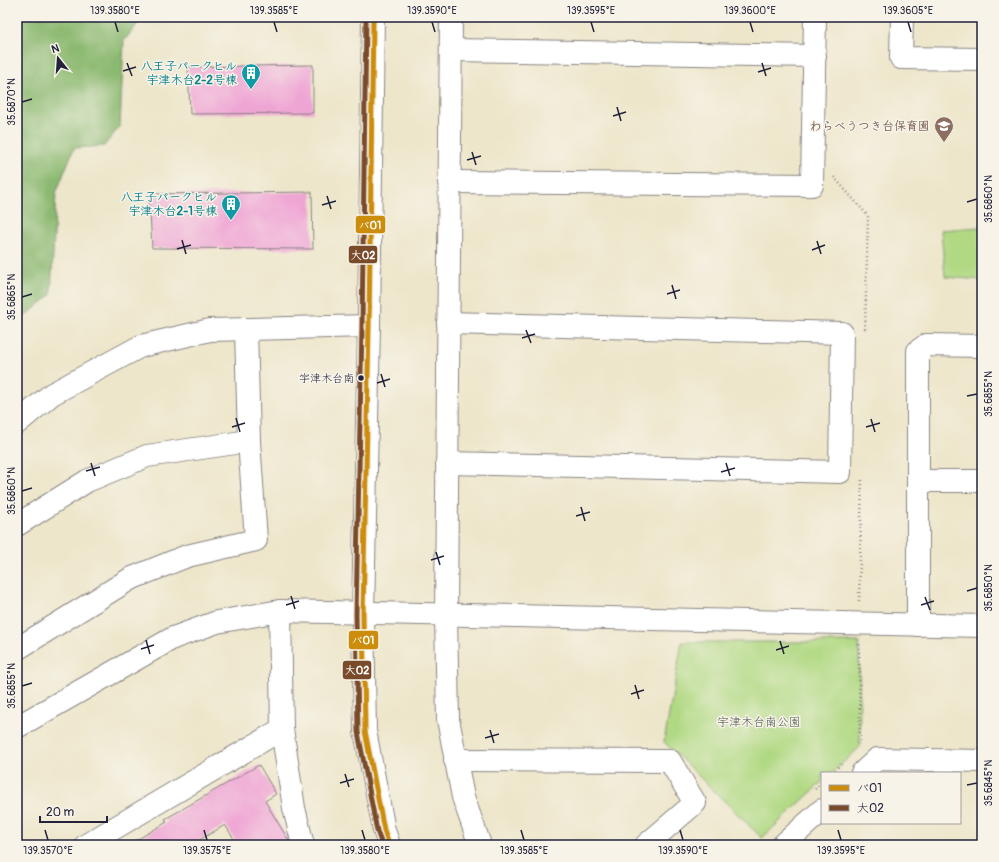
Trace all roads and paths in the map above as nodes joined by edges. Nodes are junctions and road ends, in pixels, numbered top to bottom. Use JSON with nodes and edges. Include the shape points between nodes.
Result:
{"nodes":[{"id":1,"x":373,"y":17,"type":"edge"},
{"id":2,"x":451,"y":17,"type":"edge"},
{"id":3,"x":815,"y":17,"type":"edge"},
{"id":4,"x":902,"y":17,"type":"edge"},
{"id":5,"x":451,"y":50,"type":"junction"},
{"id":6,"x":814,"y":56,"type":"junction"},
{"id":7,"x":982,"y":59,"type":"edge"},
{"id":8,"x":449,"y":182,"type":"junction"},
{"id":9,"x":448,"y":323,"type":"junction"},
{"id":10,"x":369,"y":326,"type":"junction"},
{"id":11,"x":246,"y":329,"type":"junction"},
{"id":12,"x":982,"y":346,"type":"edge"},
{"id":13,"x":17,"y":422,"type":"edge"},
{"id":14,"x":249,"y":441,"type":"junction"},
{"id":15,"x":447,"y":463,"type":"junction"},
{"id":16,"x":918,"y":481,"type":"junction"},
{"id":17,"x":982,"y":481,"type":"edge"},
{"id":18,"x":17,"y":525,"type":"edge"},
{"id":19,"x":280,"y":611,"type":"junction"},
{"id":20,"x":363,"y":614,"type":"junction"},
{"id":21,"x":446,"y":615,"type":"junction"},
{"id":22,"x":918,"y":625,"type":"junction"},
{"id":23,"x":982,"y":626,"type":"edge"},
{"id":24,"x":17,"y":649,"type":"edge"},
{"id":25,"x":17,"y":727,"type":"edge"},
{"id":26,"x":282,"y":729,"type":"junction"},
{"id":27,"x":456,"y":760,"type":"junction"},
{"id":28,"x":982,"y":761,"type":"edge"},
{"id":29,"x":863,"y":772,"type":"edge"},
{"id":30,"x":821,"y":811,"type":"edge"},
{"id":31,"x":788,"y":843,"type":"edge"},
{"id":32,"x":86,"y":845,"type":"edge"},
{"id":33,"x":303,"y":845,"type":"edge"},
{"id":34,"x":389,"y":845,"type":"edge"},
{"id":35,"x":480,"y":845,"type":"edge"},
{"id":36,"x":646,"y":845,"type":"edge"}],
"edges":[{"from":1,"to":10,"type":"street"},
{"from":2,"to":5,"type":"street"},
{"from":3,"to":6,"type":"street"},
{"from":4,"to":7,"type":"street","via":[[901,58]]},
{"from":5,"to":6,"type":"street"},
{"from":5,"to":8,"type":"street"},
{"from":6,"to":8,"type":"street","via":[[812,185]]},
{"from":8,"to":9,"type":"street"},
{"from":9,"to":15,"type":"street"},
{"from":9,"to":15,"type":"street","via":[[842,333],[840,472]]},
{"from":10,"to":11,"type":"street"},
{"from":10,"to":20,"type":"street"},
{"from":11,"to":13,"type":"street","via":[[210,330],[141,346],[52,394]]},
{"from":11,"to":14,"type":"street"},
{"from":12,"to":16,"type":"street","via":[[926,345],[918,351]]},
{"from":14,"to":18,"type":"street","via":[[147,456],[87,481]]},
{"from":14,"to":24,"type":"street","via":[[256,540],[187,556],[130,579]]},
{"from":15,"to":21,"type":"street"},
{"from":16,"to":17,"type":"street"},
{"from":16,"to":22,"type":"street"},
{"from":19,"to":20,"type":"street"},
{"from":19,"to":25,"type":"street","via":[[217,622],[173,638]]},
{"from":19,"to":26,"type":"street"},
{"from":20,"to":21,"type":"street"},
{"from":20,"to":34,"type":"street","via":[[365,731]]},
{"from":21,"to":22,"type":"street"},
{"from":21,"to":27,"type":"street","via":[[448,719]]},
{"from":22,"to":23,"type":"street"},
{"from":26,"to":32,"type":"street"},
{"from":26,"to":33,"type":"street","via":[[294,808]]},
{"from":27,"to":35,"type":"street","via":[[463,797]]},
{"from":27,"to":36,"type":"street","via":[[670,761],[695,803]]},
{"from":28,"to":29,"type":"street","via":[[877,759]]},
{"from":30,"to":31,"type":"street"}]}
